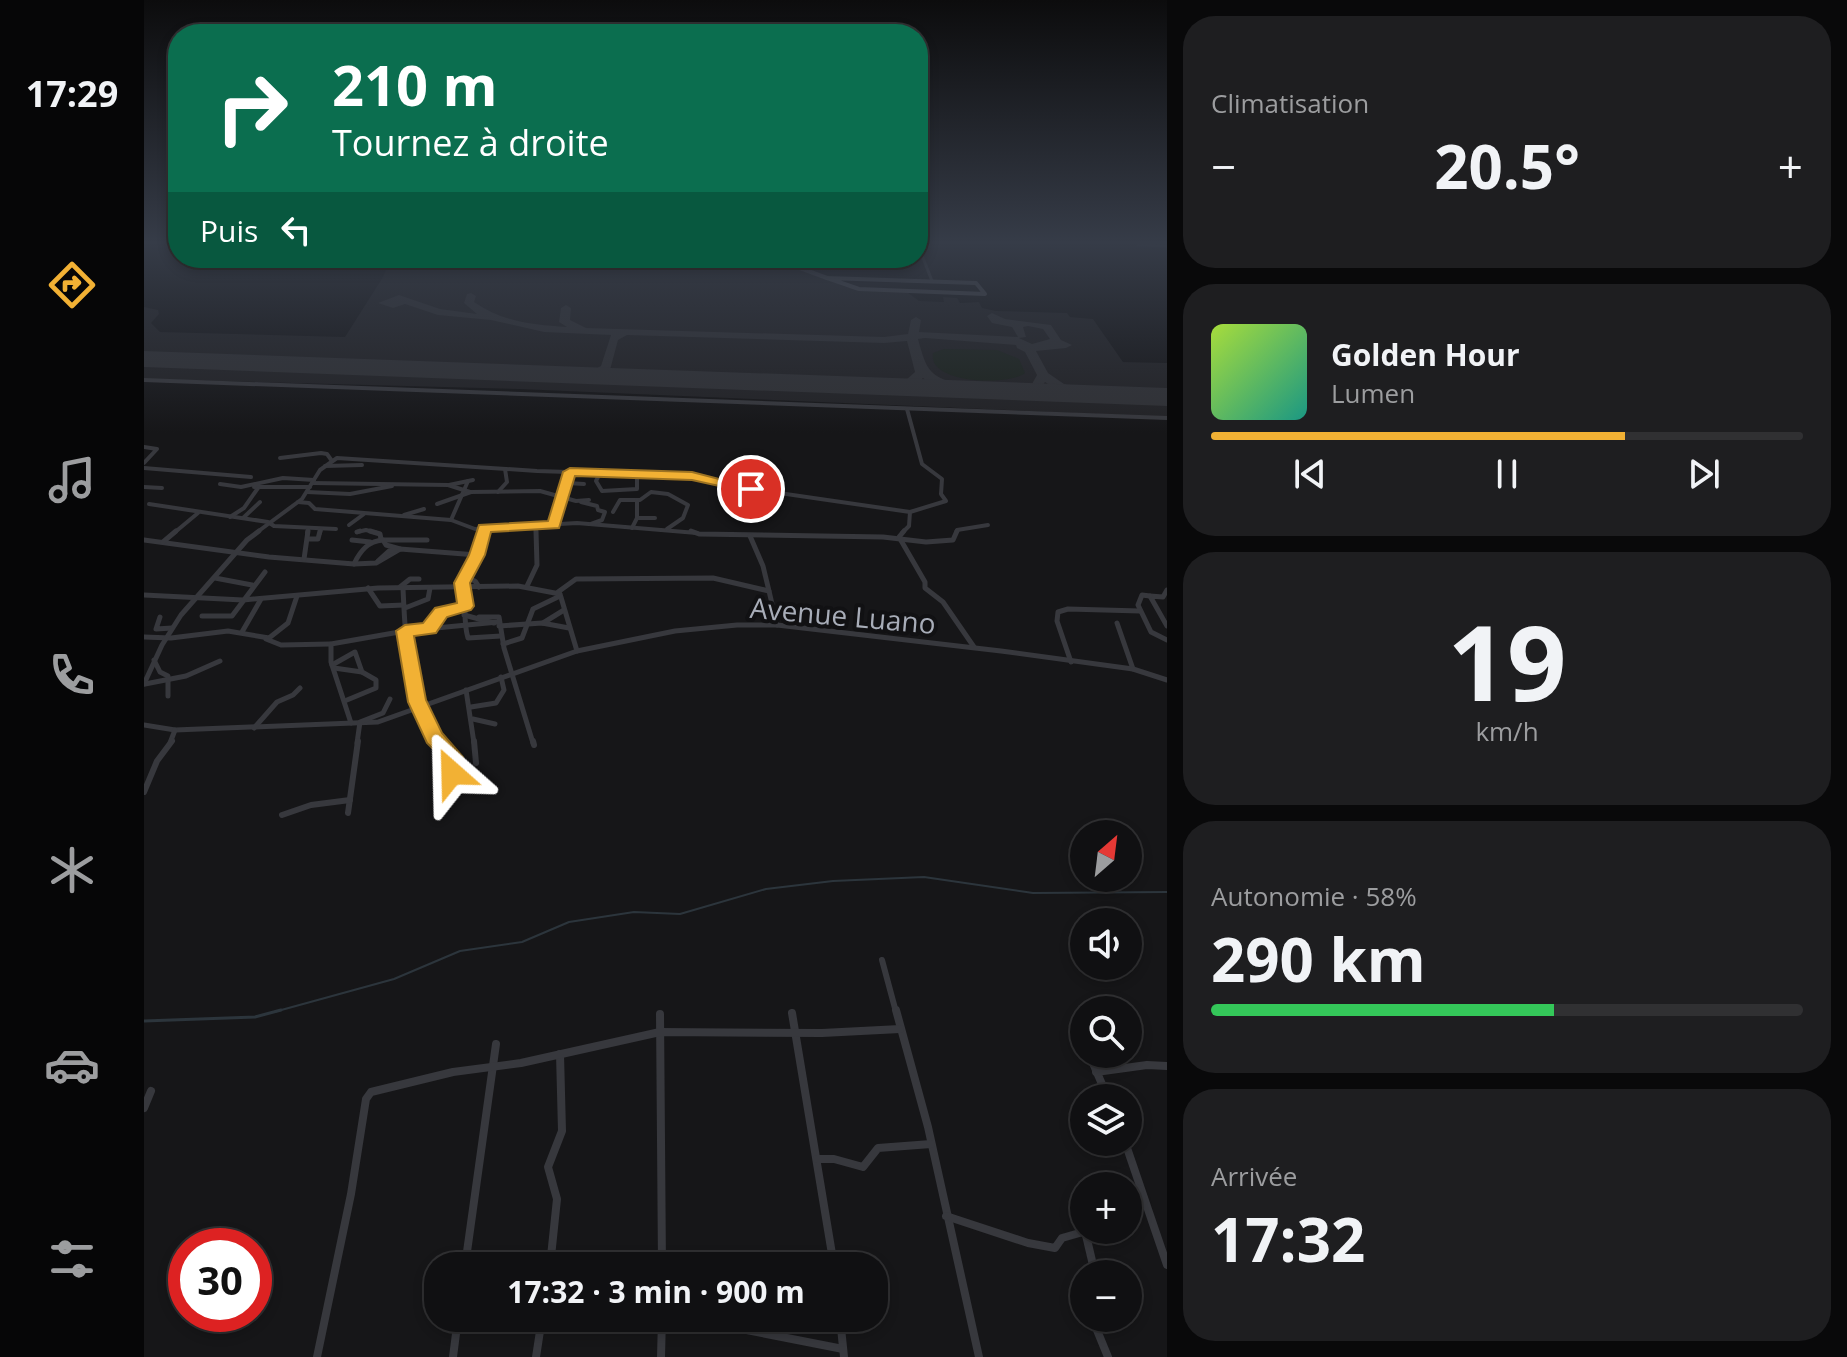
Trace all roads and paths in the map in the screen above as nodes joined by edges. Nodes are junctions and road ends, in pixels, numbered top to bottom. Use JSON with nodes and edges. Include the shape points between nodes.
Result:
{"nodes":[{"id":1,"x":144,"y":380,"type":"edge"},
{"id":2,"x":907,"y":409,"type":"junction"},
{"id":3,"x":1167,"y":418,"type":"edge"},
{"id":4,"x":144,"y":447,"type":"edge"},
{"id":5,"x":280,"y":458,"type":"dead end"},
{"id":6,"x":332,"y":461,"type":"junction"},
{"id":7,"x":144,"y":465,"type":"edge"},
{"id":8,"x":362,"y":465,"type":"dead end"},
{"id":9,"x":324,"y":466,"type":"junction"},
{"id":10,"x":504,"y":468,"type":"junction"},
{"id":11,"x":570,"y":472,"type":"junction"},
{"id":12,"x":600,"y":472,"type":"junction"},
{"id":13,"x":636,"y":472,"type":"junction"},
{"id":14,"x":251,"y":477,"type":"dead end"},
{"id":15,"x":567,"y":483,"type":"junction"},
{"id":16,"x":220,"y":484,"type":"dead end"},
{"id":17,"x":398,"y":484,"type":"junction"},
{"id":18,"x":584,"y":484,"type":"dead end"},
{"id":19,"x":448,"y":485,"type":"junction"},
{"id":20,"x":249,"y":486,"type":"junction"},
{"id":21,"x":144,"y":487,"type":"edge"},
{"id":22,"x":310,"y":487,"type":"junction"},
{"id":23,"x":162,"y":488,"type":"dead end"},
{"id":24,"x":259,"y":488,"type":"junction"},
{"id":25,"x":464,"y":490,"type":"junction"},
{"id":26,"x":471,"y":492,"type":"junction"},
{"id":27,"x":498,"y":492,"type":"junction"},
{"id":28,"x":563,"y":496,"type":"junction"},
{"id":29,"x":461,"y":498,"type":"junction"},
{"id":30,"x":589,"y":500,"type":"dead end"},
{"id":31,"x":637,"y":500,"type":"junction"},
{"id":32,"x":581,"y":501,"type":"junction"},
{"id":33,"x":260,"y":502,"type":"dead end"},
{"id":34,"x":297,"y":502,"type":"junction"},
{"id":35,"x":309,"y":503,"type":"junction"},
{"id":36,"x":149,"y":504,"type":"dead end"},
{"id":37,"x":437,"y":504,"type":"dead end"},
{"id":38,"x":424,"y":509,"type":"dead end"},
{"id":39,"x":199,"y":512,"type":"junction"},
{"id":40,"x":613,"y":512,"type":"dead end"},
{"id":41,"x":910,"y":512,"type":"junction"},
{"id":42,"x":366,"y":513,"type":"junction"},
{"id":43,"x":404,"y":516,"type":"junction"},
{"id":44,"x":230,"y":517,"type":"junction"},
{"id":45,"x":242,"y":518,"type":"junction"},
{"id":46,"x":604,"y":518,"type":"junction"},
{"id":47,"x":637,"y":518,"type":"junction"},
{"id":48,"x":655,"y":518,"type":"dead end"},
{"id":49,"x":451,"y":520,"type":"junction"},
{"id":50,"x":268,"y":522,"type":"junction"},
{"id":51,"x":591,"y":524,"type":"junction"},
{"id":52,"x":349,"y":525,"type":"dead end"},
{"id":53,"x":554,"y":525,"type":"junction"},
{"id":54,"x":988,"y":525,"type":"dead end"},
{"id":55,"x":536,"y":526,"type":"junction"},
{"id":56,"x":610,"y":527,"type":"junction"},
{"id":57,"x":485,"y":528,"type":"junction"},
{"id":58,"x":632,"y":528,"type":"junction"},
{"id":59,"x":308,"y":529,"type":"junction"},
{"id":60,"x":321,"y":529,"type":"junction"},
{"id":61,"x":336,"y":529,"type":"dead end"},
{"id":62,"x":667,"y":529,"type":"junction"},
{"id":63,"x":357,"y":532,"type":"dead end"},
{"id":64,"x":750,"y":536,"type":"junction"},
{"id":65,"x":899,"y":537,"type":"junction"},
{"id":66,"x":308,"y":539,"type":"junction"},
{"id":67,"x":382,"y":539,"type":"junction"},
{"id":68,"x":144,"y":540,"type":"edge"},
{"id":69,"x":352,"y":540,"type":"dead end"},
{"id":70,"x":427,"y":540,"type":"dead end"},
{"id":71,"x":372,"y":542,"type":"junction"},
{"id":72,"x":162,"y":543,"type":"junction"},
{"id":73,"x":399,"y":549,"type":"junction"},
{"id":74,"x":236,"y":552,"type":"junction"},
{"id":75,"x":477,"y":555,"type":"junction"},
{"id":76,"x":304,"y":559,"type":"junction"},
{"id":77,"x":354,"y":564,"type":"junction"},
{"id":78,"x":265,"y":572,"type":"dead end"},
{"id":79,"x":464,"y":577,"type":"junction"},
{"id":80,"x":215,"y":578,"type":"junction"},
{"id":81,"x":419,"y":579,"type":"dead end"},
{"id":82,"x":253,"y":585,"type":"junction"},
{"id":83,"x":479,"y":587,"type":"junction"},
{"id":84,"x":527,"y":587,"type":"junction"},
{"id":85,"x":368,"y":588,"type":"junction"},
{"id":86,"x":401,"y":588,"type":"junction"},
{"id":87,"x":430,"y":588,"type":"junction"},
{"id":88,"x":462,"y":588,"type":"junction"},
{"id":89,"x":1167,"y":590,"type":"edge"},
{"id":90,"x":769,"y":591,"type":"junction"},
{"id":91,"x":559,"y":594,"type":"junction"},
{"id":92,"x":144,"y":595,"type":"edge"},
{"id":93,"x":297,"y":596,"type":"junction"},
{"id":94,"x":1150,"y":596,"type":"junction"},
{"id":95,"x":262,"y":598,"type":"junction"},
{"id":96,"x":196,"y":599,"type":"junction"},
{"id":97,"x":233,"y":600,"type":"junction"},
{"id":98,"x":243,"y":600,"type":"junction"},
{"id":99,"x":238,"y":606,"type":"junction"},
{"id":100,"x":465,"y":606,"type":"junction"},
{"id":101,"x":405,"y":607,"type":"junction"},
{"id":102,"x":564,"y":610,"type":"junction"},
{"id":103,"x":1140,"y":611,"type":"junction"},
{"id":104,"x":464,"y":615,"type":"junction"},
{"id":105,"x":202,"y":616,"type":"dead end"},
{"id":106,"x":160,"y":617,"type":"dead end"},
{"id":107,"x":542,"y":623,"type":"junction"},
{"id":108,"x":1117,"y":623,"type":"dead end"},
{"id":109,"x":527,"y":625,"type":"junction"},
{"id":110,"x":777,"y":625,"type":"junction"},
{"id":111,"x":465,"y":626,"type":"junction"},
{"id":112,"x":1167,"y":626,"type":"edge"},
{"id":113,"x":172,"y":628,"type":"junction"},
{"id":114,"x":498,"y":628,"type":"junction"},
{"id":115,"x":569,"y":628,"type":"junction"},
{"id":116,"x":430,"y":629,"type":"junction"},
{"id":117,"x":405,"y":631,"type":"junction"},
{"id":118,"x":242,"y":632,"type":"junction"},
{"id":119,"x":144,"y":637,"type":"edge"},
{"id":120,"x":165,"y":638,"type":"junction"},
{"id":121,"x":265,"y":638,"type":"junction"},
{"id":122,"x":1167,"y":640,"type":"edge"},
{"id":123,"x":331,"y":644,"type":"junction"},
{"id":124,"x":503,"y":644,"type":"junction"},
{"id":125,"x":974,"y":648,"type":"junction"},
{"id":126,"x":577,"y":651,"type":"junction"},
{"id":127,"x":154,"y":660,"type":"junction"},
{"id":128,"x":220,"y":661,"type":"dead end"},
{"id":129,"x":1071,"y":662,"type":"junction"},
{"id":130,"x":333,"y":666,"type":"junction"},
{"id":131,"x":1133,"y":669,"type":"junction"},
{"id":132,"x":362,"y":672,"type":"junction"},
{"id":133,"x":511,"y":673,"type":"junction"},
{"id":134,"x":501,"y":677,"type":"junction"},
{"id":135,"x":168,"y":678,"type":"junction"},
{"id":136,"x":1167,"y":680,"type":"edge"},
{"id":137,"x":144,"y":684,"type":"edge"},
{"id":138,"x":300,"y":688,"type":"dead end"},
{"id":139,"x":466,"y":690,"type":"junction"},
{"id":140,"x":168,"y":696,"type":"dead end"},
{"id":141,"x":390,"y":699,"type":"dead end"},
{"id":142,"x":347,"y":700,"type":"junction"},
{"id":143,"x":471,"y":707,"type":"junction"},
{"id":144,"x":421,"y":708,"type":"junction"},
{"id":145,"x":473,"y":718,"type":"junction"},
{"id":146,"x":360,"y":722,"type":"junction"},
{"id":147,"x":351,"y":723,"type":"junction"},
{"id":148,"x":495,"y":724,"type":"dead end"},
{"id":149,"x":144,"y":725,"type":"edge"},
{"id":150,"x":253,"y":728,"type":"junction"},
{"id":151,"x":175,"y":730,"type":"junction"},
{"id":152,"x":534,"y":745,"type":"dead end"},
{"id":153,"x":476,"y":763,"type":"dead end"},
{"id":154,"x":452,"y":773,"type":"dead end"},
{"id":155,"x":144,"y":792,"type":"edge"},
{"id":156,"x":350,"y":800,"type":"junction"},
{"id":157,"x":348,"y":813,"type":"dead end"},
{"id":158,"x":282,"y":815,"type":"dead end"},
{"id":159,"x":882,"y":960,"type":"dead end"},
{"id":160,"x":792,"y":1013,"type":"dead end"},
{"id":161,"x":660,"y":1014,"type":"dead end"},
{"id":162,"x":900,"y":1029,"type":"junction"},
{"id":163,"x":660,"y":1032,"type":"junction"},
{"id":164,"x":795,"y":1032,"type":"junction"},
{"id":165,"x":496,"y":1044,"type":"dead end"},
{"id":166,"x":560,"y":1054,"type":"junction"},
{"id":167,"x":494,"y":1066,"type":"junction"},
{"id":168,"x":1167,"y":1066,"type":"edge"},
{"id":169,"x":1094,"y":1068,"type":"edge"},
{"id":170,"x":1096,"y":1072,"type":"junction"},
{"id":171,"x":1102,"y":1084,"type":"edge"},
{"id":172,"x":151,"y":1091,"type":"dead end"},
{"id":173,"x":144,"y":1108,"type":"edge"},
{"id":174,"x":931,"y":1144,"type":"junction"},
{"id":175,"x":817,"y":1159,"type":"junction"},
{"id":176,"x":1142,"y":1195,"type":"edge"},
{"id":177,"x":946,"y":1216,"type":"junction"},
{"id":178,"x":1070,"y":1236,"type":"edge"},
{"id":179,"x":467,"y":1252,"type":"edge"},
{"id":180,"x":551,"y":1252,"type":"edge"},
{"id":181,"x":662,"y":1252,"type":"edge"},
{"id":182,"x":832,"y":1252,"type":"edge"},
{"id":183,"x":1167,"y":1265,"type":"edge"},
{"id":184,"x":456,"y":1332,"type":"edge"},
{"id":185,"x":540,"y":1332,"type":"edge"},
{"id":186,"x":662,"y":1332,"type":"edge"},
{"id":187,"x":749,"y":1332,"type":"edge"},
{"id":188,"x":842,"y":1332,"type":"edge"},
{"id":189,"x":1098,"y":1332,"type":"edge"},
{"id":190,"x":844,"y":1353,"type":"edge"},
{"id":191,"x":317,"y":1357,"type":"edge"},
{"id":192,"x":453,"y":1357,"type":"edge"},
{"id":193,"x":536,"y":1357,"type":"edge"},
{"id":194,"x":661,"y":1357,"type":"edge"},
{"id":195,"x":979,"y":1357,"type":"edge"},
{"id":196,"x":1108,"y":1357,"type":"edge"}],
"edges":[{"from":1,"to":2,"type":"street"},
{"from":2,"to":3,"type":"street"},
{"from":2,"to":41,"type":"street","via":[[922,464],[942,479],[946,501]]},
{"from":4,"to":7,"type":"street","via":[[157,449]]},
{"from":5,"to":6,"type":"street","via":[[318,453]]},
{"from":6,"to":9,"type":"street"},
{"from":6,"to":10,"type":"street"},
{"from":7,"to":14,"type":"street"},
{"from":8,"to":9,"type":"street"},
{"from":9,"to":22,"type":"street"},
{"from":10,"to":11,"type":"street"},
{"from":10,"to":27,"type":"street","via":[[507,482]]},
{"from":11,"to":12,"type":"street"},
{"from":11,"to":15,"type":"street"},
{"from":12,"to":13,"type":"street"},
{"from":12,"to":13,"type":"street","via":[[596,481],[601,491],[618,492],[637,489]]},
{"from":13,"to":41,"type":"street","via":[[704,477]]},
{"from":15,"to":18,"type":"street"},
{"from":15,"to":28,"type":"street"},
{"from":16,"to":20,"type":"street"},
{"from":17,"to":19,"type":"street"},
{"from":17,"to":22,"type":"street"},
{"from":17,"to":22,"type":"street","via":[[368,492]]},
{"from":19,"to":25,"type":"street"},
{"from":19,"to":25,"type":"street","via":[[471,480]]},
{"from":20,"to":22,"type":"street","via":[[283,478]]},
{"from":20,"to":24,"type":"street"},
{"from":21,"to":23,"type":"street"},
{"from":22,"to":24,"type":"street"},
{"from":22,"to":34,"type":"street"},
{"from":22,"to":35,"type":"street"},
{"from":24,"to":44,"type":"street"},
{"from":25,"to":26,"type":"street"},
{"from":25,"to":29,"type":"street"},
{"from":26,"to":27,"type":"street"},
{"from":26,"to":29,"type":"street"},
{"from":27,"to":28,"type":"street"},
{"from":28,"to":32,"type":"street"},
{"from":28,"to":53,"type":"street"},
{"from":29,"to":37,"type":"street"},
{"from":29,"to":49,"type":"street"},
{"from":30,"to":32,"type":"street"},
{"from":31,"to":40,"type":"street","via":[[620,500]]},
{"from":31,"to":47,"type":"street"},
{"from":31,"to":62,"type":"street","via":[[654,491],[687,504],[683,518]]},
{"from":32,"to":46,"type":"street","via":[[597,506]]},
{"from":33,"to":45,"type":"street"},
{"from":34,"to":35,"type":"street"},
{"from":34,"to":50,"type":"street"},
{"from":35,"to":42,"type":"street","via":[[315,509]]},
{"from":36,"to":39,"type":"street"},
{"from":38,"to":43,"type":"street"},
{"from":39,"to":44,"type":"street"},
{"from":39,"to":72,"type":"street"},
{"from":41,"to":65,"type":"street","via":[[909,528]]},
{"from":42,"to":43,"type":"street"},
{"from":42,"to":52,"type":"street"},
{"from":43,"to":49,"type":"street"},
{"from":44,"to":45,"type":"street"},
{"from":45,"to":50,"type":"street"},
{"from":46,"to":51,"type":"street"},
{"from":46,"to":56,"type":"street"},
{"from":47,"to":48,"type":"street"},
{"from":47,"to":58,"type":"street"},
{"from":49,"to":57,"type":"street"},
{"from":50,"to":59,"type":"street"},
{"from":50,"to":74,"type":"street"},
{"from":51,"to":53,"type":"street"},
{"from":51,"to":56,"type":"street"},
{"from":53,"to":55,"type":"street"},
{"from":54,"to":65,"type":"street","via":[[957,530],[951,541]]},
{"from":55,"to":57,"type":"street"},
{"from":55,"to":84,"type":"street","via":[[537,565]]},
{"from":56,"to":58,"type":"street"},
{"from":57,"to":75,"type":"street"},
{"from":58,"to":62,"type":"street"},
{"from":59,"to":60,"type":"street"},
{"from":59,"to":66,"type":"street"},
{"from":60,"to":61,"type":"street"},
{"from":60,"to":66,"type":"street","via":[[319,538]]},
{"from":62,"to":64,"type":"street"},
{"from":63,"to":67,"type":"street","via":[[371,530]]},
{"from":64,"to":65,"type":"street"},
{"from":64,"to":90,"type":"street"},
{"from":65,"to":125,"type":"street","via":[[925,588],[943,602]]},
{"from":66,"to":76,"type":"street"},
{"from":67,"to":70,"type":"street","via":[[407,544]]},
{"from":67,"to":71,"type":"street"},
{"from":67,"to":73,"type":"street"},
{"from":68,"to":72,"type":"street"},
{"from":69,"to":71,"type":"street"},
{"from":71,"to":77,"type":"street"},
{"from":72,"to":74,"type":"street"},
{"from":73,"to":75,"type":"street"},
{"from":73,"to":77,"type":"street","via":[[376,563]]},
{"from":74,"to":76,"type":"street"},
{"from":74,"to":80,"type":"street"},
{"from":75,"to":79,"type":"street"},
{"from":76,"to":77,"type":"street"},
{"from":78,"to":82,"type":"street"},
{"from":79,"to":83,"type":"street"},
{"from":79,"to":88,"type":"street"},
{"from":80,"to":82,"type":"street"},
{"from":80,"to":96,"type":"street"},
{"from":81,"to":86,"type":"street","via":[[410,579]]},
{"from":82,"to":98,"type":"street"},
{"from":83,"to":84,"type":"street"},
{"from":83,"to":88,"type":"street"},
{"from":84,"to":91,"type":"street"},
{"from":85,"to":86,"type":"street"},
{"from":85,"to":93,"type":"street"},
{"from":85,"to":101,"type":"street","via":[[382,607]]},
{"from":86,"to":87,"type":"street"},
{"from":86,"to":101,"type":"street"},
{"from":87,"to":88,"type":"street"},
{"from":87,"to":101,"type":"street","via":[[428,599]]},
{"from":88,"to":100,"type":"street"},
{"from":89,"to":94,"type":"street","via":[[1163,597]]},
{"from":90,"to":91,"type":"street","via":[[713,578],[630,578],[572,580]]},
{"from":90,"to":110,"type":"street"},
{"from":91,"to":102,"type":"street"},
{"from":91,"to":109,"type":"street","via":[[533,609]]},
{"from":92,"to":96,"type":"street"},
{"from":93,"to":95,"type":"street"},
{"from":93,"to":121,"type":"street","via":[[288,623]]},
{"from":94,"to":103,"type":"street","via":[[1142,595]]},
{"from":94,"to":112,"type":"street"},
{"from":95,"to":98,"type":"street"},
{"from":95,"to":118,"type":"street"},
{"from":96,"to":97,"type":"street"},
{"from":96,"to":113,"type":"street"},
{"from":97,"to":98,"type":"street"},
{"from":97,"to":99,"type":"street"},
{"from":98,"to":99,"type":"street"},
{"from":99,"to":105,"type":"street","via":[[231,617]]},
{"from":100,"to":104,"type":"street"},
{"from":100,"to":116,"type":"street","via":[[441,612]]},
{"from":101,"to":117,"type":"street"},
{"from":102,"to":107,"type":"street"},
{"from":102,"to":115,"type":"street"},
{"from":103,"to":122,"type":"street","via":[[1151,632]]},
{"from":103,"to":129,"type":"street","via":[[1058,612]]},
{"from":104,"to":111,"type":"street"},
{"from":104,"to":114,"type":"street","via":[[497,615]]},
{"from":106,"to":113,"type":"street","via":[[156,629]]},
{"from":107,"to":109,"type":"street"},
{"from":107,"to":115,"type":"street"},
{"from":108,"to":131,"type":"street"},
{"from":109,"to":114,"type":"street"},
{"from":109,"to":124,"type":"street","via":[[522,638]]},
{"from":110,"to":125,"type":"street","name":"Avenue Luano"},
{"from":110,"to":126,"type":"street","name":"Avenue Luano","via":[[675,631]]},
{"from":111,"to":114,"type":"street"},
{"from":111,"to":114,"type":"street","via":[[468,638],[493,635]]},
{"from":111,"to":116,"type":"street"},
{"from":113,"to":120,"type":"street"},
{"from":114,"to":124,"type":"street"},
{"from":115,"to":126,"type":"street"},
{"from":116,"to":117,"type":"street"},
{"from":117,"to":123,"type":"street"},
{"from":117,"to":144,"type":"street","via":[[411,682]]},
{"from":118,"to":120,"type":"street"},
{"from":118,"to":121,"type":"street"},
{"from":119,"to":120,"type":"street"},
{"from":120,"to":127,"type":"street"},
{"from":121,"to":123,"type":"street","via":[[281,645]]},
{"from":123,"to":130,"type":"street"},
{"from":124,"to":133,"type":"street"},
{"from":125,"to":129,"type":"street","name":"Avenue Luano"},
{"from":126,"to":133,"type":"street","name":"Avenue Luano"},
{"from":127,"to":135,"type":"street"},
{"from":127,"to":137,"type":"street"},
{"from":128,"to":135,"type":"street"},
{"from":129,"to":131,"type":"street","name":"Avenue Luano"},
{"from":130,"to":132,"type":"street"},
{"from":130,"to":132,"type":"street","via":[[353,652]]},
{"from":130,"to":142,"type":"street"},
{"from":131,"to":136,"type":"street","name":"Avenue Luano"},
{"from":132,"to":142,"type":"street","via":[[374,678],[377,687]]},
{"from":133,"to":134,"type":"street","name":"Avenue Luano"},
{"from":133,"to":152,"type":"street"},
{"from":134,"to":139,"type":"street","name":"Avenue Luano"},
{"from":134,"to":143,"type":"street","via":[[504,690],[496,703]]},
{"from":135,"to":137,"type":"street"},
{"from":135,"to":140,"type":"street"},
{"from":138,"to":150,"type":"street"},
{"from":139,"to":143,"type":"street"},
{"from":139,"to":144,"type":"street","name":"Avenue Luano"},
{"from":141,"to":146,"type":"street","via":[[382,715]]},
{"from":142,"to":147,"type":"street"},
{"from":143,"to":145,"type":"street"},
{"from":144,"to":146,"type":"street","name":"Avenue Luano","via":[[378,722]]},
{"from":144,"to":154,"type":"street","via":[[434,737],[453,757]]},
{"from":145,"to":148,"type":"street"},
{"from":145,"to":153,"type":"street"},
{"from":146,"to":147,"type":"street","name":"Avenue Luano"},
{"from":146,"to":156,"type":"street"},
{"from":147,"to":150,"type":"street","name":"Avenue Luano"},
{"from":149,"to":151,"type":"street","name":"Avenue Luano"},
{"from":150,"to":151,"type":"street","name":"Avenue Luano"},
{"from":151,"to":155,"type":"street"},
{"from":156,"to":157,"type":"street"},
{"from":156,"to":158,"type":"street"},
{"from":159,"to":162,"type":"street"},
{"from":160,"to":164,"type":"street"},
{"from":161,"to":163,"type":"street"},
{"from":162,"to":164,"type":"street"},
{"from":162,"to":174,"type":"street"},
{"from":163,"to":164,"type":"street"},
{"from":163,"to":166,"type":"street"},
{"from":163,"to":181,"type":"street"},
{"from":164,"to":175,"type":"street"},
{"from":165,"to":167,"type":"street"},
{"from":166,"to":167,"type":"street"},
{"from":166,"to":180,"type":"street","via":[[562,1131],[548,1167],[557,1199]]},
{"from":167,"to":179,"type":"street"},
{"from":167,"to":191,"type":"street","via":[[381,1088],[366,1099]]},
{"from":168,"to":170,"type":"street"},
{"from":169,"to":170,"type":"street"},
{"from":170,"to":171,"type":"street"},
{"from":172,"to":173,"type":"street"},
{"from":174,"to":175,"type":"street","via":[[878,1148],[863,1167]]},
{"from":174,"to":177,"type":"street"},
{"from":175,"to":182,"type":"street"},
{"from":176,"to":183,"type":"street"},
{"from":177,"to":178,"type":"street","via":[[970,1219],[1041,1247],[1055,1248]]},
{"from":177,"to":195,"type":"street"},
{"from":184,"to":192,"type":"street"},
{"from":185,"to":193,"type":"street"},
{"from":186,"to":194,"type":"street"},
{"from":187,"to":190,"type":"street"},
{"from":188,"to":190,"type":"street"},
{"from":189,"to":196,"type":"street"}]}
